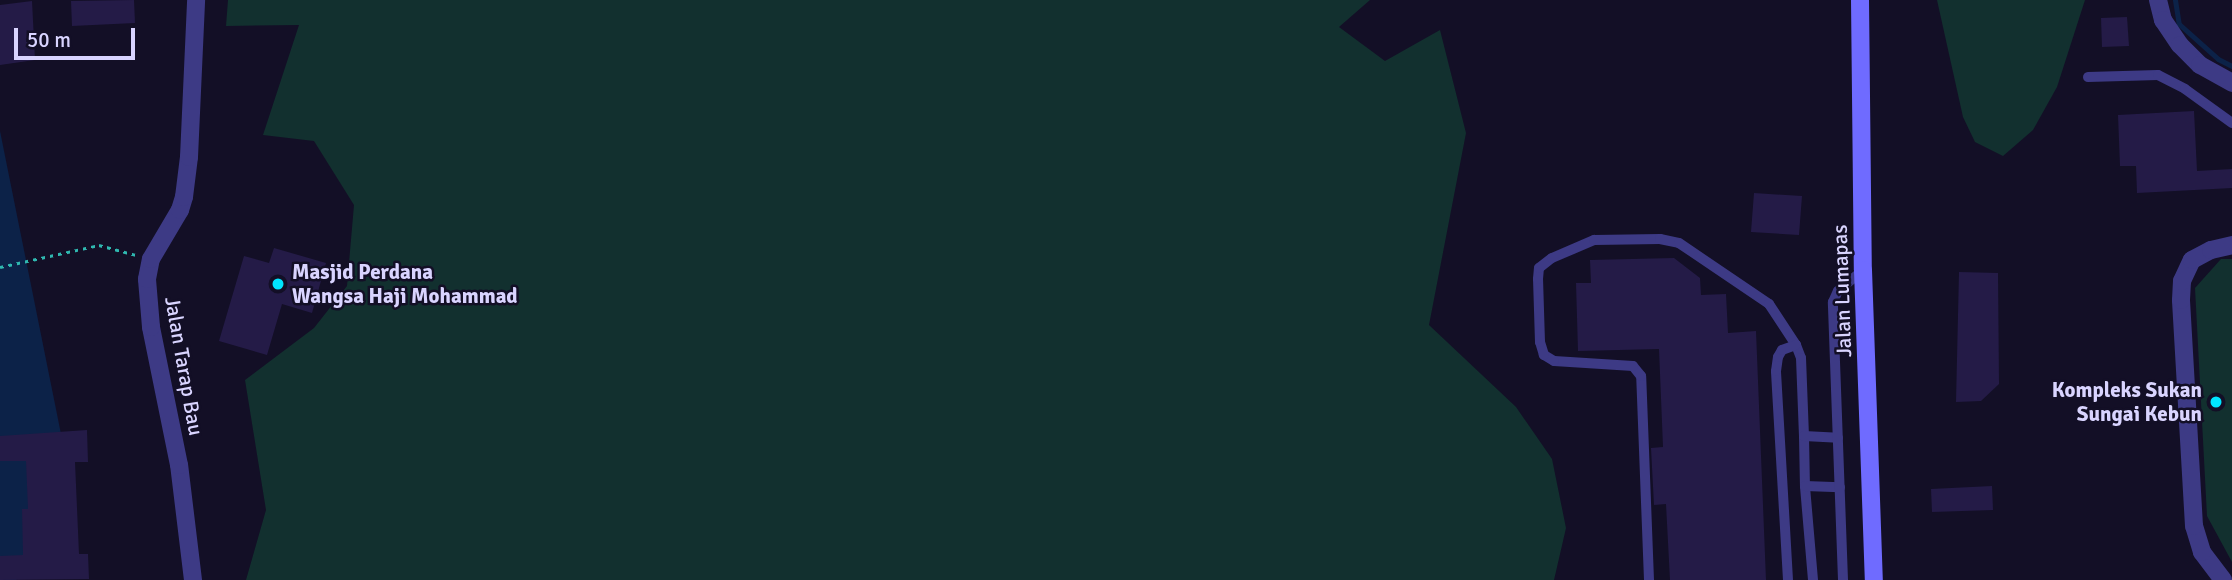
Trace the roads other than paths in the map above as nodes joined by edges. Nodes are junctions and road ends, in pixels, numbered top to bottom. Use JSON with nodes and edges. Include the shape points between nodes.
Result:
{"nodes":[{"id":1,"x":196,"y":0,"type":"edge"},
{"id":2,"x":1860,"y":0,"type":"edge"},
{"id":3,"x":2158,"y":0,"type":"edge"},
{"id":4,"x":2088,"y":77,"type":"dead end"},
{"id":5,"x":2232,"y":83,"type":"edge"},
{"id":6,"x":2232,"y":123,"type":"edge"},
{"id":7,"x":2232,"y":245,"type":"edge"},
{"id":8,"x":1863,"y":270,"type":"junction"},
{"id":9,"x":1796,"y":345,"type":"junction"},
{"id":10,"x":1804,"y":436,"type":"junction"},
{"id":11,"x":1838,"y":438,"type":"junction"},
{"id":12,"x":1805,"y":486,"type":"junction"},
{"id":13,"x":1840,"y":487,"type":"junction"},
{"id":14,"x":193,"y":580,"type":"edge"},
{"id":15,"x":1649,"y":580,"type":"edge"},
{"id":16,"x":1788,"y":580,"type":"edge"},
{"id":17,"x":1813,"y":580,"type":"edge"},
{"id":18,"x":1843,"y":580,"type":"edge"},
{"id":19,"x":1874,"y":580,"type":"edge"},
{"id":20,"x":2223,"y":580,"type":"edge"}],
"edges":[{"from":1,"to":14,"type":"street","name":"Jalan Tarap Bau","via":[[184,197],[151,259],[147,279],[179,465]]},
{"from":2,"to":8,"type":"main road","name":"Jalan Lumapas"},
{"from":3,"to":5,"type":"street","via":[[2163,20],[2180,46],[2200,65]]},
{"from":4,"to":6,"type":"lane","via":[[2158,75]]},
{"from":7,"to":20,"type":"street","via":[[2192,260],[2182,281],[2181,300],[2194,526],[2202,552]]},
{"from":8,"to":11,"type":"lane","via":[[1838,291],[1833,302]]},
{"from":8,"to":19,"type":"main road","name":"Jalan Lumapas"},
{"from":9,"to":10,"type":"lane","via":[[1801,358]]},
{"from":9,"to":15,"type":"lane","via":[[1769,304],[1679,243],[1594,240],[1539,268],[1544,355],[1554,362],[1633,366],[1642,376]]},
{"from":9,"to":16,"type":"lane","via":[[1782,350],[1776,371]]},
{"from":10,"to":11,"type":"lane"},
{"from":10,"to":12,"type":"lane"},
{"from":11,"to":13,"type":"lane"},
{"from":12,"to":13,"type":"lane"},
{"from":12,"to":17,"type":"lane"},
{"from":13,"to":18,"type":"lane"}]}
